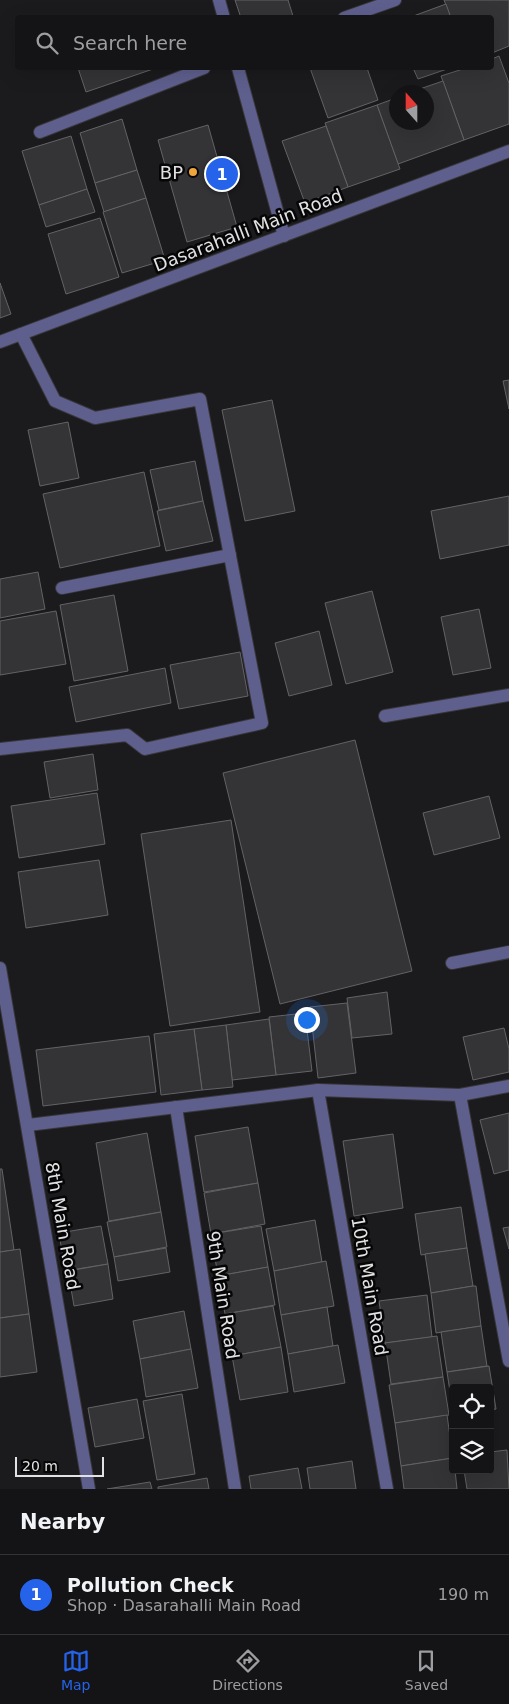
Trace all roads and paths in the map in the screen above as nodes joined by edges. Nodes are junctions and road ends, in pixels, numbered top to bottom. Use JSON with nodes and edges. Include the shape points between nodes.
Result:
{"nodes":[{"id":1,"x":219,"y":0,"type":"edge"},
{"id":2,"x":395,"y":0,"type":"edge"},
{"id":3,"x":223,"y":15,"type":"edge"},
{"id":4,"x":352,"y":15,"type":"edge"},
{"id":5,"x":199,"y":70,"type":"edge"},
{"id":6,"x":239,"y":70,"type":"edge"},
{"id":7,"x":40,"y":132,"type":"dead end"},
{"id":8,"x":509,"y":151,"type":"edge"},
{"id":9,"x":284,"y":236,"type":"junction"},
{"id":10,"x":21,"y":334,"type":"junction"},
{"id":11,"x":0,"y":342,"type":"edge"},
{"id":12,"x":230,"y":555,"type":"junction"},
{"id":13,"x":62,"y":588,"type":"dead end"},
{"id":14,"x":509,"y":695,"type":"edge"},
{"id":15,"x":385,"y":716,"type":"dead end"},
{"id":16,"x":0,"y":749,"type":"edge"},
{"id":17,"x":509,"y":952,"type":"edge"},
{"id":18,"x":452,"y":963,"type":"dead end"},
{"id":19,"x":0,"y":968,"type":"edge"},
{"id":20,"x":509,"y":1086,"type":"edge"},
{"id":21,"x":318,"y":1090,"type":"junction"},
{"id":22,"x":460,"y":1095,"type":"junction"},
{"id":23,"x":176,"y":1107,"type":"junction"},
{"id":24,"x":28,"y":1125,"type":"junction"},
{"id":25,"x":509,"y":1361,"type":"edge"},
{"id":26,"x":89,"y":1489,"type":"edge"},
{"id":27,"x":236,"y":1489,"type":"edge"},
{"id":28,"x":387,"y":1489,"type":"edge"}],
"edges":[{"from":1,"to":3,"type":"street"},
{"from":2,"to":4,"type":"street"},
{"from":5,"to":7,"type":"street"},
{"from":6,"to":9,"type":"street"},
{"from":8,"to":9,"type":"street","name":"Dasarahalli Main Road"},
{"from":9,"to":10,"type":"street","name":"Dasarahalli Main Road"},
{"from":10,"to":11,"type":"street","name":"Dasarahalli Main Road"},
{"from":10,"to":12,"type":"street","via":[[55,401],[95,418],[200,400]]},
{"from":12,"to":13,"type":"street"},
{"from":12,"to":16,"type":"street","via":[[262,723],[145,750],[127,735]]},
{"from":14,"to":15,"type":"street"},
{"from":17,"to":18,"type":"street"},
{"from":19,"to":24,"type":"street","name":"8th Main Road"},
{"from":20,"to":22,"type":"street"},
{"from":21,"to":22,"type":"street"},
{"from":21,"to":23,"type":"street"},
{"from":21,"to":28,"type":"street","name":"10th Main Road"},
{"from":22,"to":25,"type":"street"},
{"from":23,"to":24,"type":"street"},
{"from":23,"to":27,"type":"street","name":"9th Main Road"},
{"from":24,"to":26,"type":"street","name":"8th Main Road"}]}
